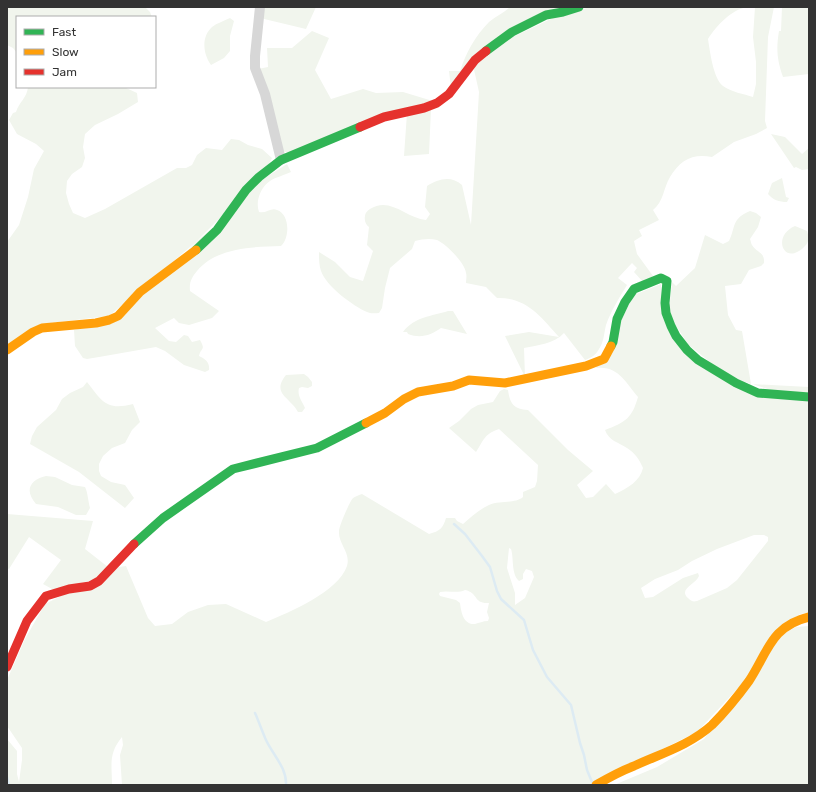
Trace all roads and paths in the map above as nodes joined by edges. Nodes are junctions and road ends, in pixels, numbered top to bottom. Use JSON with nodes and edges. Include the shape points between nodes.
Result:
{"nodes":[{"id":1,"x":260,"y":7,"type":"edge"},
{"id":2,"x":579,"y":7,"type":"edge"},
{"id":3,"x":281,"y":160,"type":"junction"},
{"id":4,"x":7,"y":350,"type":"edge"},
{"id":5,"x":809,"y":397,"type":"edge"},
{"id":6,"x":809,"y":617,"type":"edge"},
{"id":7,"x":7,"y":667,"type":"edge"},
{"id":8,"x":596,"y":785,"type":"edge"}],
"edges":[{"from":1,"to":3,"type":"street","via":[[255,68],[265,94]]},
{"from":2,"to":3,"type":"street","via":[[546,15],[495,43],[475,60],[449,94],[437,103],[384,117]]},
{"from":3,"to":4,"type":"street","via":[[246,190],[217,230],[175,267],[140,292],[118,316],[96,323],[42,328]]},
{"from":5,"to":7,"type":"street","via":[[758,393],[698,360],[687,350],[671,326],[665,303],[667,281],[656,279],[634,289],[625,302],[616,319],[613,342],[604,360],[505,383],[469,380],[453,386],[418,392],[349,433],[317,448],[233,469],[163,518],[99,581],[90,586],[69,588],[46,596],[27,621]]},
{"from":6,"to":8,"type":"street","via":[[795,620],[783,627],[744,688],[699,735],[679,747]]}]}
